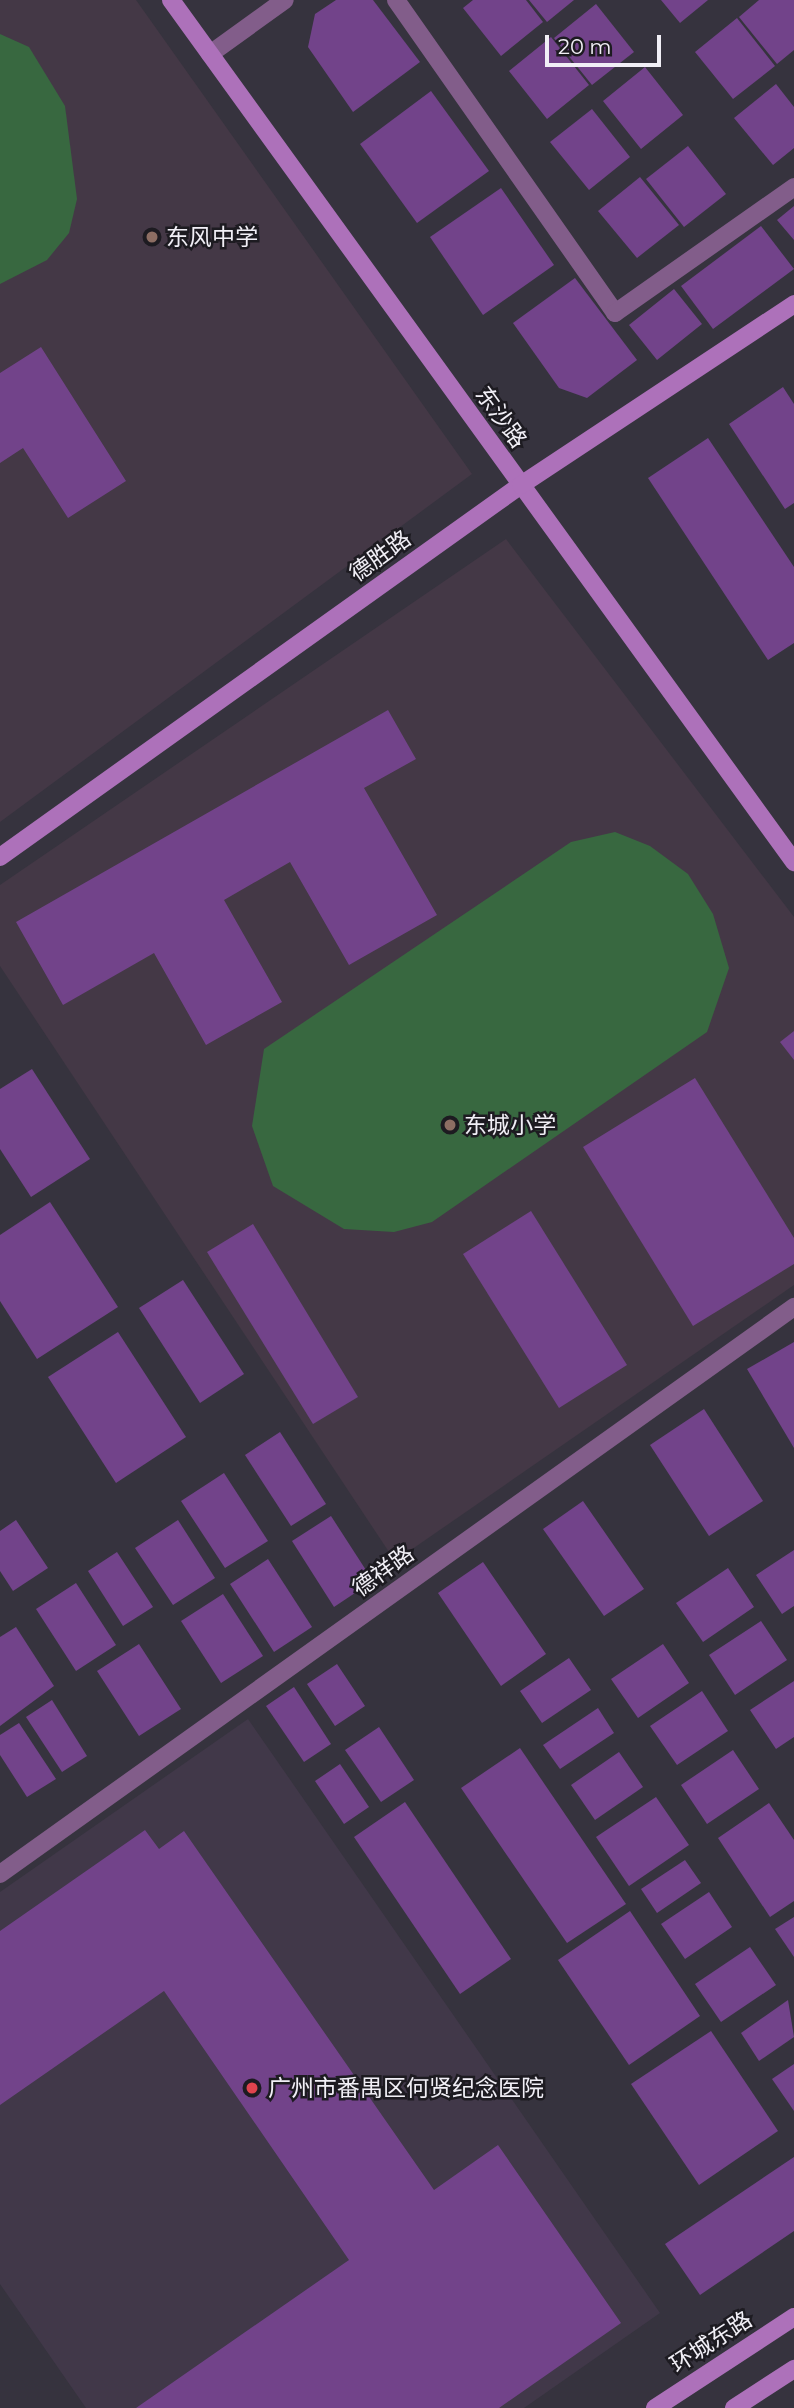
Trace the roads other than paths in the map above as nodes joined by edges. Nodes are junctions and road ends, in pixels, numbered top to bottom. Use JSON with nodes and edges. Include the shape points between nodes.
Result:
{"nodes":[{"id":1,"x":171,"y":0,"type":"edge"},
{"id":2,"x":285,"y":0,"type":"edge"},
{"id":3,"x":396,"y":0,"type":"edge"},
{"id":4,"x":210,"y":54,"type":"junction"},
{"id":5,"x":794,"y":187,"type":"edge"},
{"id":6,"x":794,"y":304,"type":"edge"},
{"id":7,"x":521,"y":485,"type":"junction"},
{"id":8,"x":0,"y":857,"type":"edge"},
{"id":9,"x":794,"y":862,"type":"edge"},
{"id":10,"x":794,"y":1307,"type":"edge"},
{"id":11,"x":0,"y":1874,"type":"edge"},
{"id":12,"x":794,"y":2316,"type":"edge"},
{"id":13,"x":794,"y":2369,"type":"edge"},
{"id":14,"x":655,"y":2408,"type":"edge"},
{"id":15,"x":734,"y":2408,"type":"edge"}],
"edges":[{"from":1,"to":4,"type":"street","name":"东沙路"},
{"from":2,"to":4,"type":"street"},
{"from":3,"to":5,"type":"street","via":[[615,313]]},
{"from":4,"to":7,"type":"street","name":"东沙路"},
{"from":6,"to":7,"type":"street","name":"德胜路"},
{"from":7,"to":8,"type":"street","name":"德胜路"},
{"from":7,"to":9,"type":"street","name":"东沙路"},
{"from":10,"to":11,"type":"street","name":"德祥路"},
{"from":12,"to":14,"type":"street","name":"环城东路"},
{"from":13,"to":15,"type":"street"}]}
